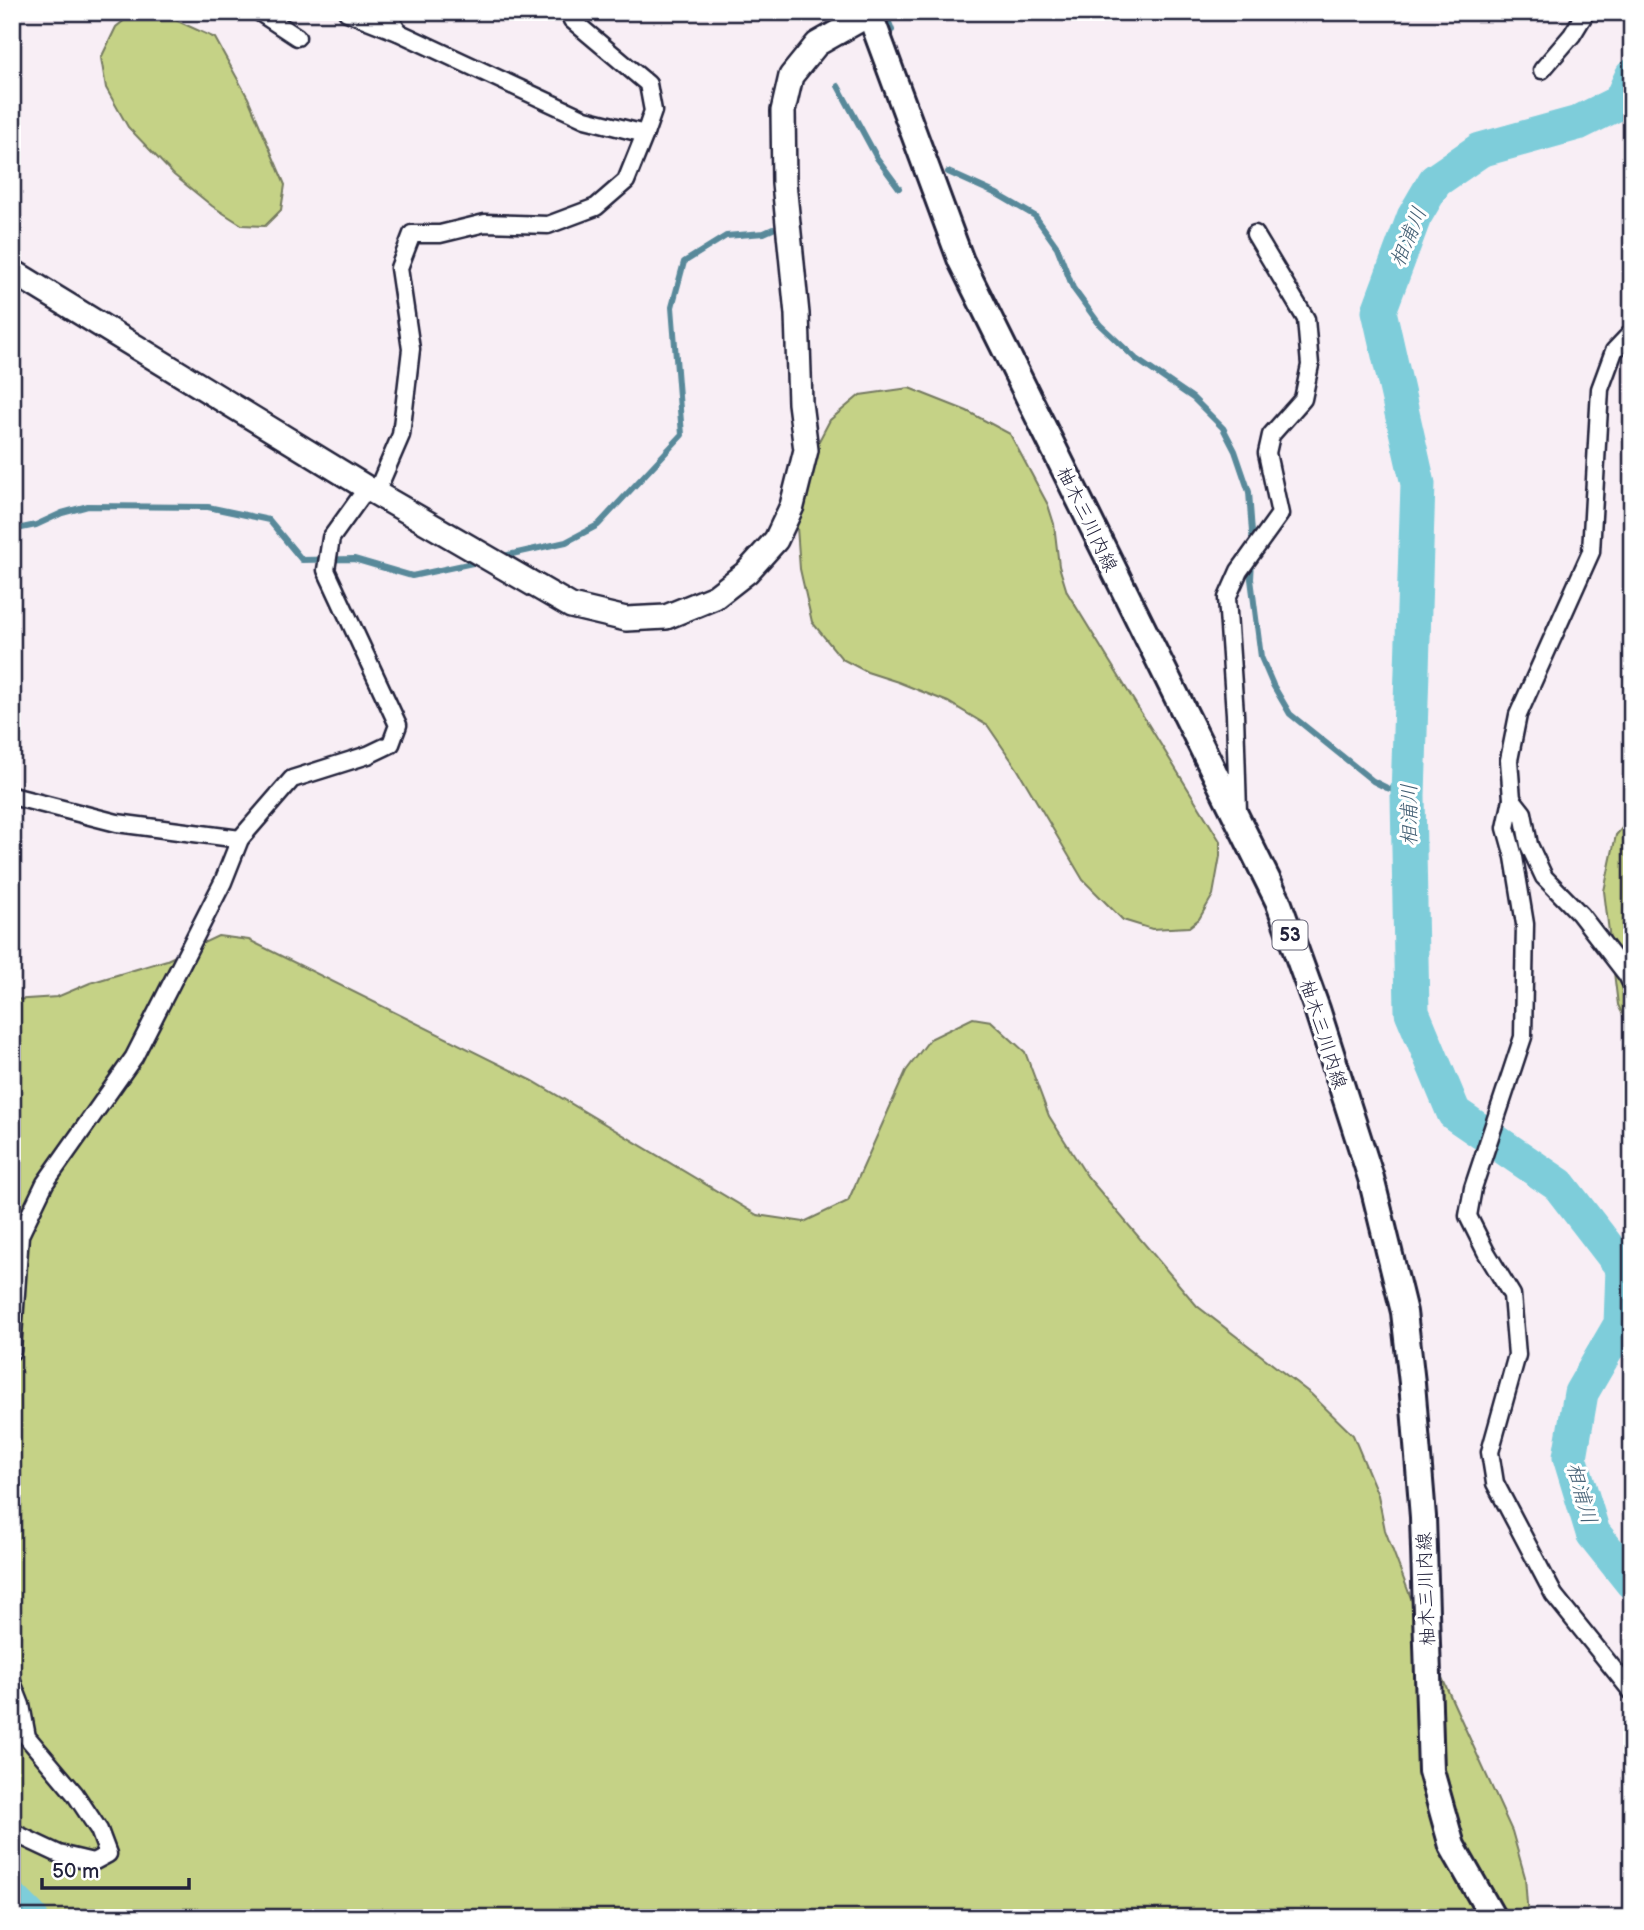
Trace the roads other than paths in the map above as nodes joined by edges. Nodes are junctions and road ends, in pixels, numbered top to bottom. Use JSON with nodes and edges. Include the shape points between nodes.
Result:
{"nodes":[{"id":1,"x":259,"y":12,"type":"edge"},
{"id":2,"x":346,"y":12,"type":"edge"},
{"id":3,"x":387,"y":12,"type":"edge"},
{"id":4,"x":568,"y":12,"type":"edge"},
{"id":5,"x":1586,"y":12,"type":"edge"},
{"id":6,"x":870,"y":13,"type":"edge"},
{"id":7,"x":398,"y":32,"type":"junction"},
{"id":8,"x":297,"y":37,"type":"dead end"},
{"id":9,"x":1542,"y":70,"type":"dead end"},
{"id":10,"x":645,"y":134,"type":"junction"},
{"id":11,"x":1255,"y":234,"type":"dead end"},
{"id":12,"x":12,"y":271,"type":"edge"},
{"id":13,"x":1632,"y":332,"type":"edge"},
{"id":14,"x":372,"y":491,"type":"junction"},
{"id":15,"x":12,"y":796,"type":"edge"},
{"id":16,"x":1513,"y":799,"type":"junction"},
{"id":17,"x":1239,"y":822,"type":"junction"},
{"id":18,"x":240,"y":839,"type":"junction"},
{"id":19,"x":1632,"y":985,"type":"edge"},
{"id":20,"x":12,"y":1351,"type":"edge"},
{"id":21,"x":12,"y":1682,"type":"edge"},
{"id":22,"x":1632,"y":1692,"type":"edge"},
{"id":23,"x":12,"y":1832,"type":"edge"},
{"id":24,"x":1493,"y":1918,"type":"edge"}],
"edges":[{"from":1,"to":8,"type":"street"},
{"from":2,"to":7,"type":"street"},
{"from":3,"to":7,"type":"street"},
{"from":4,"to":10,"type":"street","via":[[648,84],[653,111]]},
{"from":5,"to":9,"type":"street"},
{"from":6,"to":14,"type":"street","via":[[817,44],[791,76],[783,111],[784,183],[806,450],[792,506],[776,540],[747,572],[715,597],[666,617],[626,619],[571,606]]},
{"from":6,"to":17,"type":"main road","name":"柚木三川内線","number":"53","via":[[961,261]]},
{"from":7,"to":10,"type":"street","via":[[585,119]]},
{"from":10,"to":14,"type":"street","via":[[626,181],[596,207],[548,225],[485,223],[412,234],[399,268],[411,349],[401,435]]},
{"from":11,"to":17,"type":"street","via":[[1306,319],[1310,365],[1303,399],[1271,435],[1267,453],[1280,514],[1238,571],[1227,598]]},
{"from":12,"to":14,"type":"street"},
{"from":13,"to":16,"type":"street","via":[[1614,351],[1600,389],[1591,552],[1518,715],[1510,760]]},
{"from":14,"to":18,"type":"street","via":[[331,538],[326,570],[398,725],[390,744],[292,779]]},
{"from":15,"to":18,"type":"street","via":[[117,823]]},
{"from":16,"to":19,"type":"street","via":[[1523,813],[1529,845],[1544,877],[1580,915]]},
{"from":16,"to":22,"type":"street","via":[[1506,828],[1525,924],[1523,1037],[1468,1216],[1513,1295],[1517,1355],[1490,1452],[1495,1483],[1554,1595]]},
{"from":17,"to":24,"type":"main road","name":"柚木三川内線","number":"53","via":[[1278,901],[1317,1009],[1371,1178],[1404,1312],[1423,1517],[1431,1771],[1452,1846]]},
{"from":18,"to":20,"type":"street","via":[[223,882],[134,1057],[45,1183],[20,1235]]},
{"from":21,"to":23,"type":"street","via":[[27,1737],[82,1803],[108,1854],[93,1862],[59,1854]]}]}
